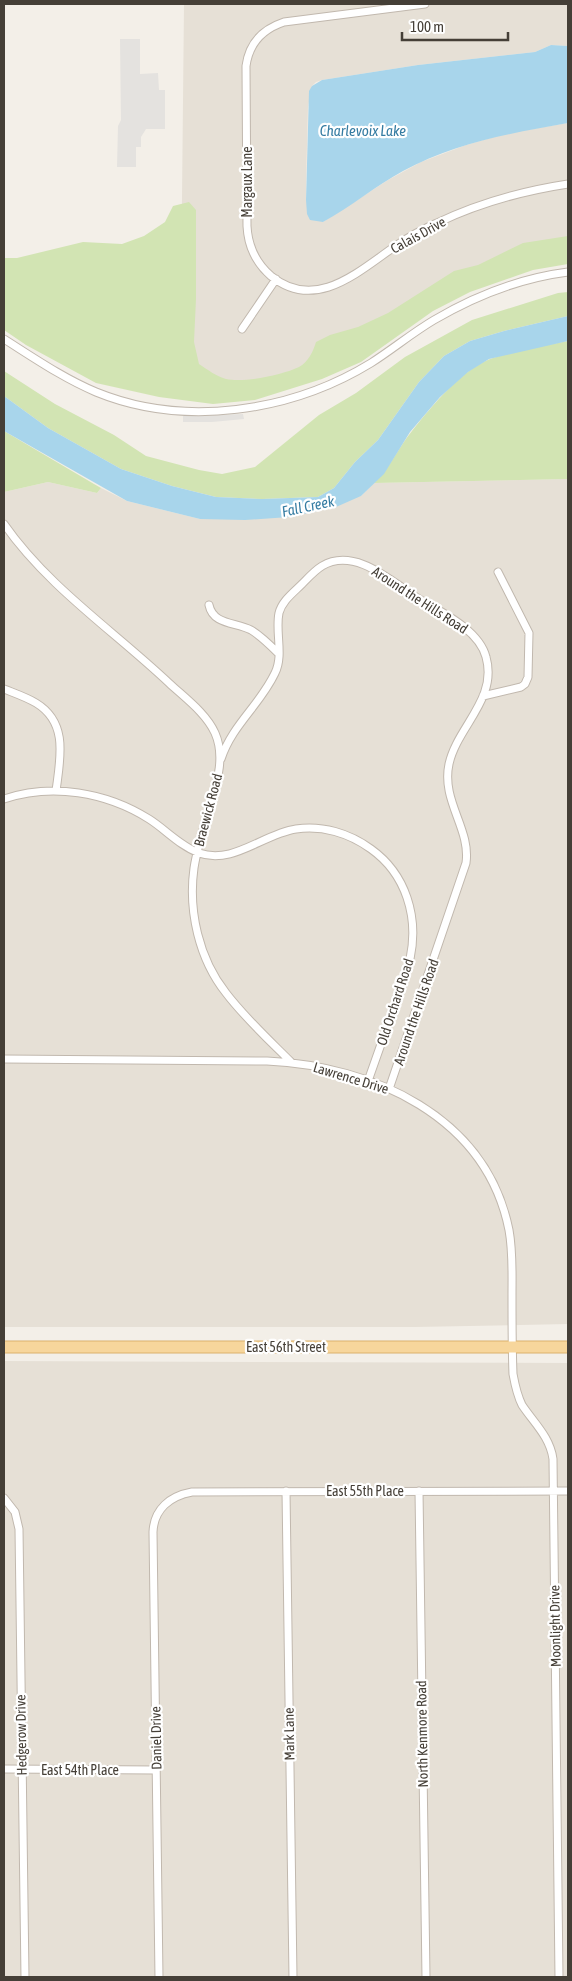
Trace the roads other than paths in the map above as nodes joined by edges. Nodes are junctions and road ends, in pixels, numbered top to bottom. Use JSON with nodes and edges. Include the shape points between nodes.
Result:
{"nodes":[{"id":1,"x":425,"y":4,"type":"edge"},
{"id":2,"x":568,"y":184,"type":"edge"},
{"id":3,"x":568,"y":272,"type":"edge"},
{"id":4,"x":276,"y":279,"type":"junction"},
{"id":5,"x":242,"y":329,"type":"dead end"},
{"id":6,"x":4,"y":339,"type":"edge"},
{"id":7,"x":4,"y":524,"type":"edge"},
{"id":8,"x":498,"y":572,"type":"dead end"},
{"id":9,"x":209,"y":606,"type":"dead end"},
{"id":10,"x":278,"y":653,"type":"junction"},
{"id":11,"x":4,"y":689,"type":"edge"},
{"id":12,"x":483,"y":696,"type":"junction"},
{"id":13,"x":221,"y":759,"type":"junction"},
{"id":14,"x":56,"y":791,"type":"junction"},
{"id":15,"x":4,"y":799,"type":"edge"},
{"id":16,"x":197,"y":852,"type":"junction"},
{"id":17,"x":4,"y":1059,"type":"edge"},
{"id":18,"x":291,"y":1062,"type":"junction"},
{"id":19,"x":368,"y":1081,"type":"junction"},
{"id":20,"x":389,"y":1089,"type":"junction"},
{"id":21,"x":512,"y":1346,"type":"junction"},
{"id":22,"x":4,"y":1347,"type":"edge"},
{"id":23,"x":568,"y":1347,"type":"edge"},
{"id":24,"x":419,"y":1491,"type":"junction"},
{"id":25,"x":553,"y":1491,"type":"junction"},
{"id":26,"x":568,"y":1491,"type":"edge"},
{"id":27,"x":286,"y":1492,"type":"junction"},
{"id":28,"x":4,"y":1498,"type":"edge"},
{"id":29,"x":166,"y":1503,"type":"joint"},
{"id":30,"x":4,"y":1770,"type":"edge"},
{"id":31,"x":22,"y":1770,"type":"junction"},
{"id":32,"x":156,"y":1770,"type":"junction"},
{"id":33,"x":25,"y":1977,"type":"edge"},
{"id":34,"x":159,"y":1977,"type":"edge"},
{"id":35,"x":293,"y":1977,"type":"edge"},
{"id":36,"x":426,"y":1977,"type":"edge"},
{"id":37,"x":559,"y":1977,"type":"edge"}],
"edges":[{"from":1,"to":4,"type":"street","name":"Margaux Lane","via":[[287,21],[260,35],[251,49],[246,64],[248,235],[257,260]]},
{"from":2,"to":4,"type":"street","name":"Calais Drive","via":[[515,194],[456,214],[402,242],[332,287],[306,290]]},
{"from":3,"to":6,"type":"street","via":[[519,282],[486,294],[434,320],[369,364],[334,383],[303,395],[220,411],[188,411],[134,403],[102,394],[74,382]]},
{"from":4,"to":5,"type":"street"},
{"from":7,"to":13,"type":"street","name":"Braewick Road","via":[[34,562],[203,716],[214,732]]},
{"from":8,"to":12,"type":"street","via":[[529,633],[528,677],[521,687]]},
{"from":9,"to":10,"type":"street","via":[[216,617],[250,630]]},
{"from":10,"to":12,"type":"street","name":"Around the Hills Road","via":[[279,616],[284,602],[321,567],[336,561],[356,562],[382,574],[474,635],[487,661],[488,678]]},
{"from":10,"to":13,"type":"street","name":"Around the Hills Road","via":[[275,674],[237,726]]},
{"from":11,"to":14,"type":"street","via":[[36,703],[47,711],[56,725],[61,747]]},
{"from":12,"to":20,"type":"street","name":"Around the Hills Road","via":[[452,753],[447,776],[449,798],[466,846],[466,863]]},
{"from":13,"to":16,"type":"street","name":"Braewick Road"},
{"from":14,"to":15,"type":"street","name":"Old Orchard Road"},
{"from":14,"to":16,"type":"street","name":"Old Orchard Road","via":[[89,795],[123,806]]},
{"from":16,"to":18,"type":"street","name":"Braewick Road","via":[[193,907],[206,958],[231,1000]]},
{"from":16,"to":19,"type":"street","name":"Old Orchard Road","via":[[211,856],[230,854],[280,833],[313,828],[354,838],[374,850],[390,866],[409,903],[412,946],[407,972]]},
{"from":17,"to":18,"type":"street","name":"Lawrence Drive"},
{"from":18,"to":19,"type":"street","name":"Lawrence Drive","via":[[330,1069]]},
{"from":19,"to":20,"type":"street","name":"Lawrence Drive"},
{"from":20,"to":21,"type":"street","name":"Lawrence Drive","via":[[425,1108],[451,1128],[476,1154],[493,1182],[504,1210],[511,1246]]},
{"from":21,"to":22,"type":"main road","name":"East 56th Street"},
{"from":21,"to":23,"type":"main road","name":"East 56th Street"},
{"from":21,"to":25,"type":"street","name":"Moonlight Drive","via":[[518,1395],[550,1446]]},
{"from":24,"to":25,"type":"street","name":"East 55th Place"},
{"from":24,"to":27,"type":"street","name":"East 55th Place"},
{"from":24,"to":36,"type":"street","name":"North Kenmore Road"},
{"from":25,"to":26,"type":"street","name":"East 55th Place"},
{"from":25,"to":37,"type":"street","name":"Moonlight Drive"},
{"from":27,"to":29,"type":"street","name":"East 55th Place","via":[[192,1492],[176,1495]]},
{"from":27,"to":35,"type":"street","name":"Mark Lane"},
{"from":28,"to":31,"type":"street","name":"Hedgerow Drive","via":[[15,1512],[19,1529]]},
{"from":29,"to":32,"type":"street","name":"Daniel Drive","via":[[156,1516],[153,1532]]},
{"from":30,"to":31,"type":"street","name":"East 54th Place"},
{"from":31,"to":32,"type":"street","name":"East 54th Place"},
{"from":31,"to":33,"type":"street","name":"Hedgerow Drive"},
{"from":32,"to":34,"type":"street","name":"Daniel Drive"}]}
